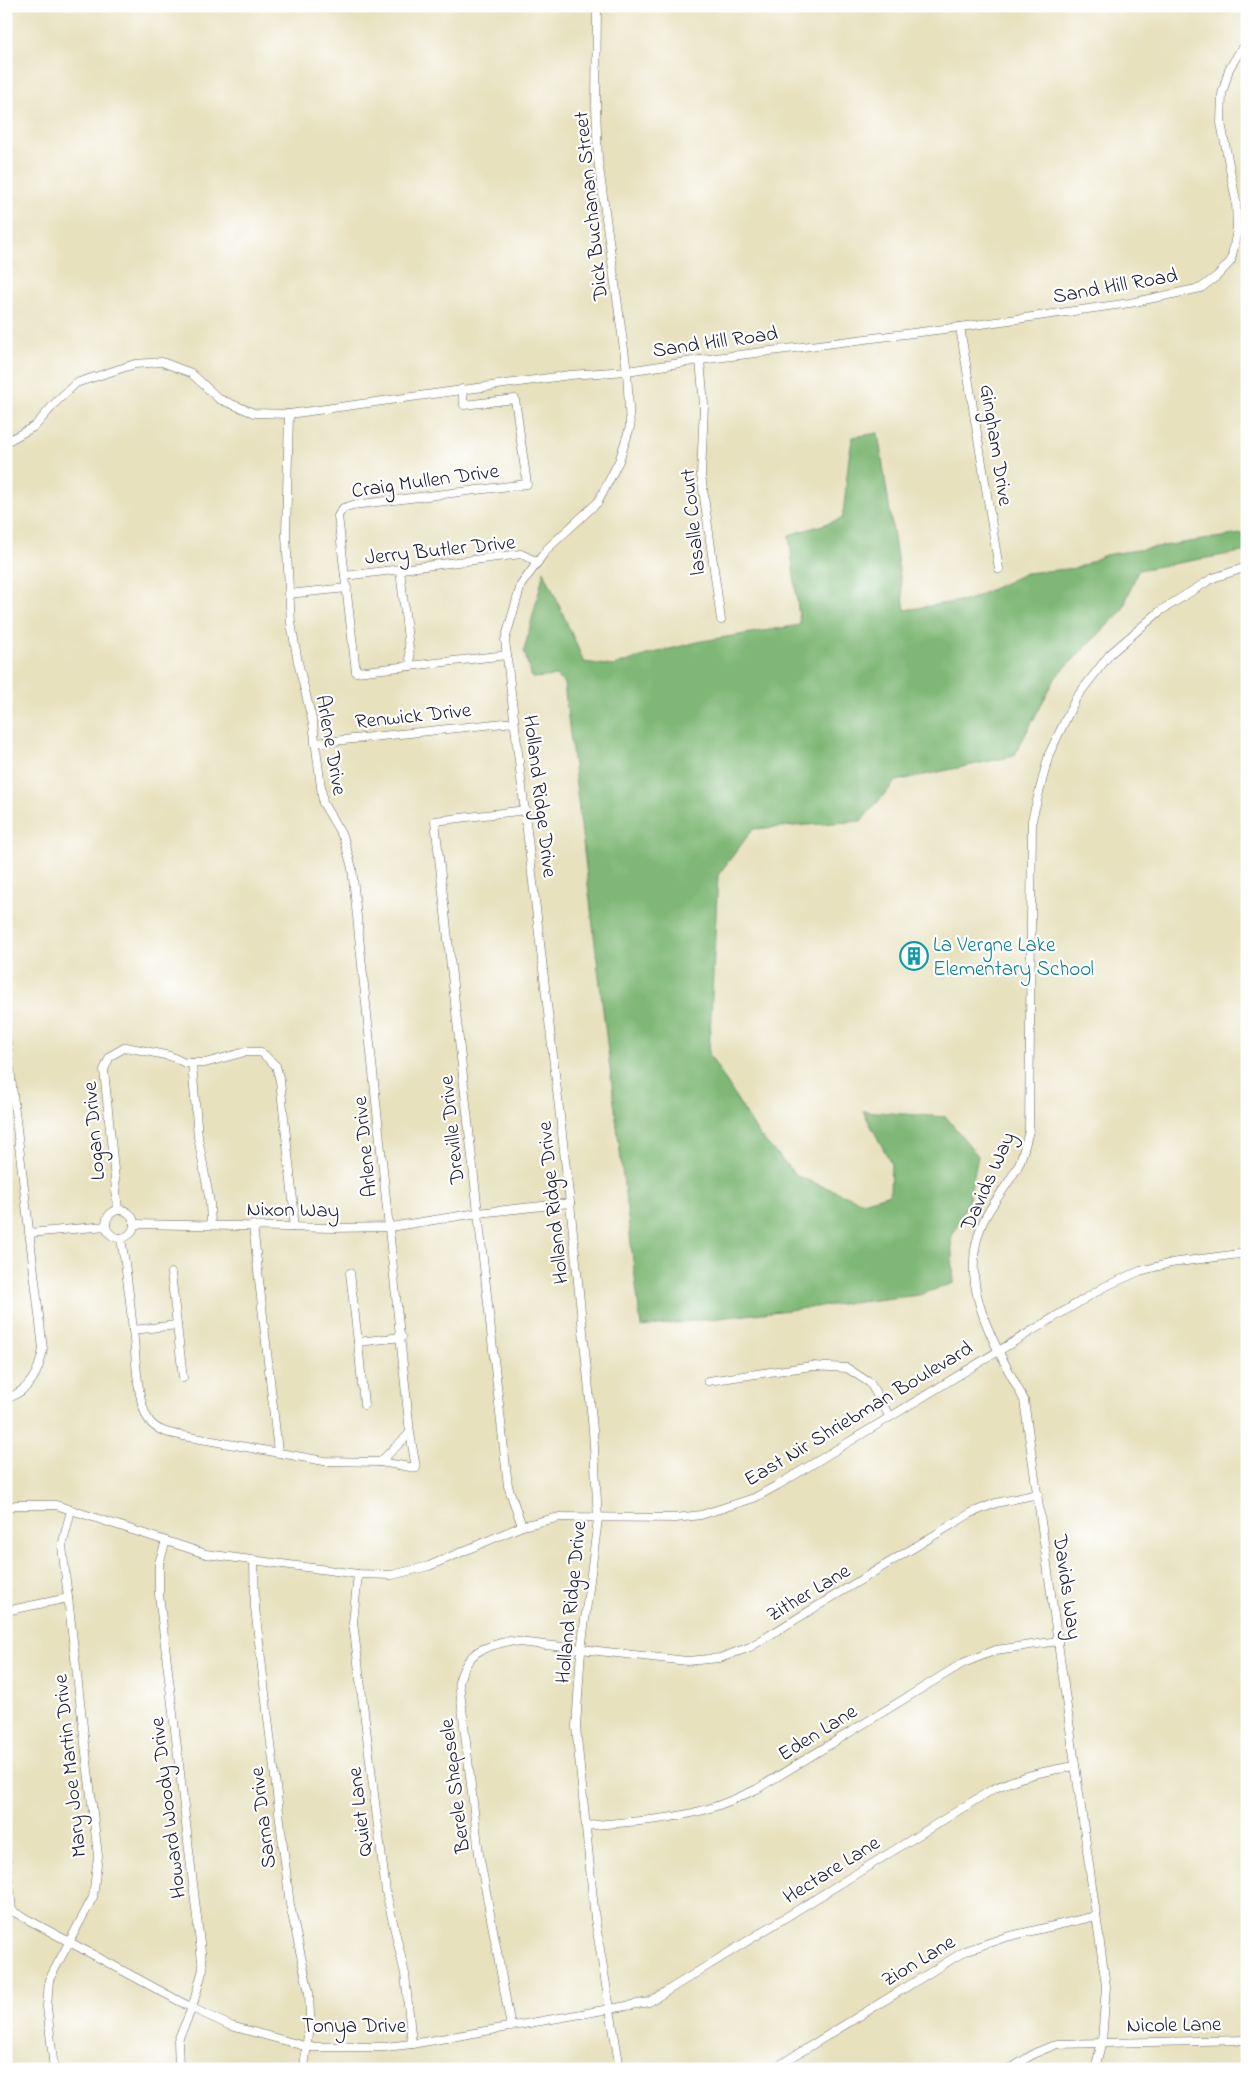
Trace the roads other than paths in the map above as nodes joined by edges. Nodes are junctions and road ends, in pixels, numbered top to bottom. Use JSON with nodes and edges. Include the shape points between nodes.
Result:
{"nodes":[{"id":1,"x":597,"y":6,"type":"edge"},
{"id":2,"x":1247,"y":45,"type":"edge"},
{"id":3,"x":960,"y":327,"type":"junction"},
{"id":4,"x":700,"y":360,"type":"junction"},
{"id":5,"x":627,"y":371,"type":"junction"},
{"id":6,"x":462,"y":389,"type":"junction"},
{"id":7,"x":289,"y":414,"type":"junction"},
{"id":8,"x":6,"y":442,"type":"edge"},
{"id":9,"x":538,"y":562,"type":"junction"},
{"id":10,"x":1247,"y":567,"type":"edge"},
{"id":11,"x":999,"y":568,"type":"dead end"},
{"id":12,"x":400,"y":570,"type":"junction"},
{"id":13,"x":345,"y":576,"type":"junction"},
{"id":14,"x":347,"y":588,"type":"junction"},
{"id":15,"x":288,"y":594,"type":"junction"},
{"id":16,"x":721,"y":620,"type":"dead end"},
{"id":17,"x":507,"y":655,"type":"junction"},
{"id":18,"x":411,"y":666,"type":"junction"},
{"id":19,"x":514,"y":722,"type":"junction"},
{"id":20,"x":315,"y":743,"type":"junction"},
{"id":21,"x":526,"y":810,"type":"junction"},
{"id":22,"x":6,"y":1035,"type":"edge"},
{"id":23,"x":192,"y":1063,"type":"junction"},
{"id":24,"x":570,"y":1202,"type":"junction"},
{"id":25,"x":118,"y":1210,"type":"junction"},
{"id":26,"x":478,"y":1213,"type":"junction"},
{"id":27,"x":134,"y":1224,"type":"junction"},
{"id":28,"x":211,"y":1225,"type":"junction"},
{"id":29,"x":253,"y":1225,"type":"junction"},
{"id":30,"x":106,"y":1226,"type":"junction"},
{"id":31,"x":293,"y":1227,"type":"junction"},
{"id":32,"x":390,"y":1227,"type":"junction"},
{"id":33,"x":29,"y":1233,"type":"junction"},
{"id":34,"x":121,"y":1238,"type":"junction"},
{"id":35,"x":1247,"y":1253,"type":"edge"},
{"id":36,"x":171,"y":1272,"type":"dead end"},
{"id":37,"x":350,"y":1273,"type":"dead end"},
{"id":38,"x":177,"y":1325,"type":"junction"},
{"id":39,"x":133,"y":1330,"type":"junction"},
{"id":40,"x":402,"y":1337,"type":"junction"},
{"id":41,"x":358,"y":1342,"type":"junction"},
{"id":42,"x":998,"y":1350,"type":"junction"},
{"id":43,"x":183,"y":1378,"type":"dead end"},
{"id":44,"x":708,"y":1381,"type":"dead end"},
{"id":45,"x":6,"y":1399,"type":"edge"},
{"id":46,"x":364,"y":1405,"type":"dead end"},
{"id":47,"x":890,"y":1417,"type":"junction"},
{"id":48,"x":410,"y":1433,"type":"junction"},
{"id":49,"x":278,"y":1452,"type":"junction"},
{"id":50,"x":380,"y":1462,"type":"junction"},
{"id":51,"x":1038,"y":1494,"type":"junction"},
{"id":52,"x":6,"y":1508,"type":"edge"},
{"id":53,"x":71,"y":1510,"type":"junction"},
{"id":54,"x":598,"y":1519,"type":"junction"},
{"id":55,"x":522,"y":1526,"type":"junction"},
{"id":56,"x":166,"y":1541,"type":"junction"},
{"id":57,"x":254,"y":1560,"type":"junction"},
{"id":58,"x":358,"y":1574,"type":"junction"},
{"id":59,"x":68,"y":1598,"type":"junction"},
{"id":60,"x":6,"y":1611,"type":"edge"},
{"id":61,"x":1058,"y":1641,"type":"junction"},
{"id":62,"x":582,"y":1650,"type":"junction"},
{"id":63,"x":1075,"y":1766,"type":"junction"},
{"id":64,"x":586,"y":1826,"type":"junction"},
{"id":65,"x":6,"y":1853,"type":"edge"},
{"id":66,"x":9,"y":1911,"type":"edge"},
{"id":67,"x":1096,"y":1916,"type":"junction"},
{"id":68,"x":68,"y":1941,"type":"junction"},
{"id":69,"x":192,"y":2008,"type":"junction"},
{"id":70,"x":610,"y":2010,"type":"junction"},
{"id":71,"x":511,"y":2028,"type":"junction"},
{"id":72,"x":1247,"y":2040,"type":"edge"},
{"id":73,"x":1102,"y":2042,"type":"junction"},
{"id":74,"x":412,"y":2044,"type":"junction"},
{"id":75,"x":308,"y":2047,"type":"junction"},
{"id":76,"x":54,"y":2069,"type":"edge"},
{"id":77,"x":179,"y":2069,"type":"edge"},
{"id":78,"x":304,"y":2069,"type":"edge"},
{"id":79,"x":620,"y":2069,"type":"edge"},
{"id":80,"x":773,"y":2069,"type":"edge"},
{"id":81,"x":1010,"y":2069,"type":"edge"},
{"id":82,"x":1095,"y":2069,"type":"edge"}],
"edges":[{"from":1,"to":5,"type":"street","name":"Dick Buchanan Street","via":[[598,160]]},
{"from":2,"to":3,"type":"street","name":"Sand Hill Road","via":[[1240,50],[1229,69],[1222,94],[1222,123],[1236,201],[1237,230],[1231,261],[1218,276],[1201,288],[1130,303]]},
{"from":3,"to":4,"type":"street","name":"Sand Hill Road"},
{"from":3,"to":11,"type":"street","name":"Gingham Drive"},
{"from":4,"to":5,"type":"street","name":"Sand Hill Road"},
{"from":4,"to":16,"type":"street","name":"lasalle Court","via":[[704,405],[701,475]]},
{"from":5,"to":6,"type":"street","name":"Sand Hill Road"},
{"from":5,"to":9,"type":"street","name":"Holland Ridge Drive","via":[[630,427],[619,461],[598,502],[547,549]]},
{"from":6,"to":7,"type":"street","name":"Sand Hill Road"},
{"from":6,"to":13,"type":"street","name":"Craig Mullen Drive","via":[[464,405],[515,399],[527,484],[343,508],[338,516]]},
{"from":7,"to":8,"type":"street","name":"Sand Hill Road","via":[[254,413],[219,399],[191,374],[162,362],[134,364],[76,383],[35,426]]},
{"from":7,"to":15,"type":"street","name":"Arlene Drive"},
{"from":9,"to":12,"type":"street","name":"Jerry Butler Drive","via":[[520,554]]},
{"from":9,"to":17,"type":"street","name":"Holland Ridge Drive","via":[[521,585],[505,640]]},
{"from":10,"to":42,"type":"street","name":"Davids Way","via":[[1213,578],[1160,611],[1110,654],[1076,698],[1049,754],[1032,820],[1029,1131],[1019,1164],[983,1223],[972,1262],[978,1306]]},
{"from":12,"to":13,"type":"street","name":"Jerry Butler Drive"},
{"from":12,"to":18,"type":"street"},
{"from":13,"to":14,"type":"street","name":"Craig Mullen Drive"},
{"from":14,"to":15,"type":"street"},
{"from":14,"to":18,"type":"street","name":"Craig Mullen Drive","via":[[356,672]]},
{"from":15,"to":20,"type":"street","name":"Arlene Drive"},
{"from":17,"to":18,"type":"street"},
{"from":17,"to":19,"type":"street","name":"Holland Ridge Drive"},
{"from":19,"to":20,"type":"street","name":"Renwick Drive"},
{"from":19,"to":21,"type":"street","name":"Holland Ridge Drive"},
{"from":20,"to":32,"type":"street","name":"Arlene Drive","via":[[323,803],[344,839],[352,868]]},
{"from":21,"to":24,"type":"street","name":"Holland Ridge Drive"},
{"from":21,"to":26,"type":"street","name":"Dreville Drive","via":[[435,821]]},
{"from":22,"to":33,"type":"street"},
{"from":23,"to":25,"type":"street","name":"Logan Drive","via":[[126,1047],[110,1056],[104,1070],[105,1090]]},
{"from":23,"to":28,"type":"street","via":[[198,1138]]},
{"from":23,"to":31,"type":"street","name":"Logan Drive","via":[[205,1063],[245,1052],[261,1052],[276,1066],[294,1209]]},
{"from":24,"to":26,"type":"street","name":"Nixon Way"},
{"from":24,"to":54,"type":"street","name":"Holland Ridge Drive","via":[[593,1430]]},
{"from":25,"to":27,"type":"street","via":[[130,1213]]},
{"from":25,"to":30,"type":"street","via":[[109,1215]]},
{"from":26,"to":32,"type":"street","name":"Nixon Way"},
{"from":26,"to":55,"type":"street","name":"Dreville Drive","via":[[508,1486]]},
{"from":27,"to":28,"type":"street","name":"Nixon Way"},
{"from":27,"to":34,"type":"street","via":[[130,1234]]},
{"from":28,"to":29,"type":"street","name":"Nixon Way"},
{"from":29,"to":31,"type":"street","name":"Nixon Way"},
{"from":29,"to":49,"type":"street"},
{"from":30,"to":33,"type":"street"},
{"from":30,"to":34,"type":"street","via":[[112,1235]]},
{"from":31,"to":32,"type":"street","name":"Nixon Way"},
{"from":32,"to":40,"type":"street","name":"Arlene Drive"},
{"from":33,"to":45,"type":"street","via":[[43,1349],[40,1368],[28,1385]]},
{"from":34,"to":39,"type":"street"},
{"from":35,"to":42,"type":"street","name":"East Nir Shriebman Boulevard","via":[[1171,1263],[1140,1271],[1086,1297]]},
{"from":36,"to":38,"type":"street"},
{"from":37,"to":41,"type":"street"},
{"from":38,"to":39,"type":"street"},
{"from":38,"to":43,"type":"street"},
{"from":39,"to":49,"type":"street","via":[[138,1382],[144,1412],[151,1424],[162,1431],[184,1436]]},
{"from":40,"to":41,"type":"street"},
{"from":40,"to":48,"type":"street","name":"Arlene Drive"},
{"from":41,"to":46,"type":"street"},
{"from":42,"to":47,"type":"street","name":"East Nir Shriebman Boulevard"},
{"from":42,"to":51,"type":"street","name":"Davids Way","via":[[1024,1400]]},
{"from":44,"to":47,"type":"street","via":[[812,1366],[846,1368],[870,1383]]},
{"from":47,"to":54,"type":"street","name":"East Nir Shriebman Boulevard","via":[[778,1485],[726,1508],[676,1518]]},
{"from":48,"to":50,"type":"street"},
{"from":48,"to":50,"type":"street","name":"Arlene Drive","via":[[416,1468]]},
{"from":49,"to":50,"type":"street","via":[[324,1460]]},
{"from":51,"to":61,"type":"street","name":"Davids Way"},
{"from":51,"to":62,"type":"street","name":"Zither Lane","via":[[996,1503],[971,1513],[750,1647],[728,1655],[687,1661]]},
{"from":52,"to":53,"type":"street","name":"East Nir Shriebman Boulevard","via":[[56,1505]]},
{"from":53,"to":56,"type":"street","name":"East Nir Shriebman Boulevard"},
{"from":53,"to":59,"type":"street","name":"Mary Joe Martin Drive","via":[[62,1546]]},
{"from":54,"to":55,"type":"street","name":"East Nir Shriebman Boulevard","via":[[560,1517]]},
{"from":54,"to":62,"type":"street","name":"Holland Ridge Drive"},
{"from":55,"to":58,"type":"street","name":"East Nir Shriebman Boulevard","via":[[429,1566],[392,1575]]},
{"from":56,"to":57,"type":"street","name":"East Nir Shriebman Boulevard","via":[[206,1554]]},
{"from":56,"to":69,"type":"street","name":"Howard Woody Drive","via":[[159,1563],[159,1594],[203,1969]]},
{"from":57,"to":58,"type":"street","name":"East Nir Shriebman Boulevard"},
{"from":57,"to":75,"type":"street","name":"Sarna Drive","via":[[255,1608],[290,1905],[309,1992]]},
{"from":58,"to":74,"type":"street","name":"Quiet Lane","via":[[353,1622],[386,1892],[405,1974]]},
{"from":59,"to":60,"type":"street"},
{"from":59,"to":68,"type":"street","name":"Mary Joe Martin Drive","via":[[98,1856],[93,1897]]},
{"from":61,"to":63,"type":"street","name":"Davids Way"},
{"from":61,"to":64,"type":"street","name":"Eden Lane","via":[[996,1650],[963,1663],[757,1789],[729,1802],[698,1811]]},
{"from":62,"to":64,"type":"street","name":"Holland Ridge Drive","via":[[576,1727]]},
{"from":62,"to":71,"type":"street","name":"Berele Shepsele","via":[[510,1641],[485,1646],[466,1661],[459,1682],[479,1854]]},
{"from":63,"to":67,"type":"street","name":"Davids Way"},
{"from":63,"to":70,"type":"street","name":"Hectare Lane","via":[[1016,1778],[993,1789],[649,2002]]},
{"from":64,"to":70,"type":"street","name":"Holland Ridge Drive","via":[[595,1919]]},
{"from":65,"to":66,"type":"street"},
{"from":66,"to":68,"type":"street","name":"Tonya Drive"},
{"from":67,"to":73,"type":"street","name":"Davids Way","via":[[1106,1986]]},
{"from":67,"to":80,"type":"street","name":"Zion Lane","via":[[1006,1937],[965,1951]]},
{"from":68,"to":69,"type":"street","name":"Tonya Drive"},
{"from":68,"to":76,"type":"street","name":"Mary Joe Martin Drive","via":[[49,1980],[47,2007]]},
{"from":69,"to":75,"type":"street","name":"Tonya Drive","via":[[231,2026]]},
{"from":69,"to":77,"type":"street","name":"Howard Woody Drive","via":[[178,2040]]},
{"from":70,"to":71,"type":"street","name":"Tonya Drive"},
{"from":70,"to":79,"type":"street","name":"Holland Ridge Drive"},
{"from":71,"to":74,"type":"street","name":"Tonya Drive"},
{"from":72,"to":73,"type":"street","name":"Nicole Lane"},
{"from":73,"to":81,"type":"street","name":"Nicole Lane","via":[[1057,2044]]},
{"from":73,"to":82,"type":"street","name":"Davids Way"},
{"from":74,"to":75,"type":"street","name":"Tonya Drive"},
{"from":75,"to":78,"type":"street","name":"Sarna Drive"}]}
